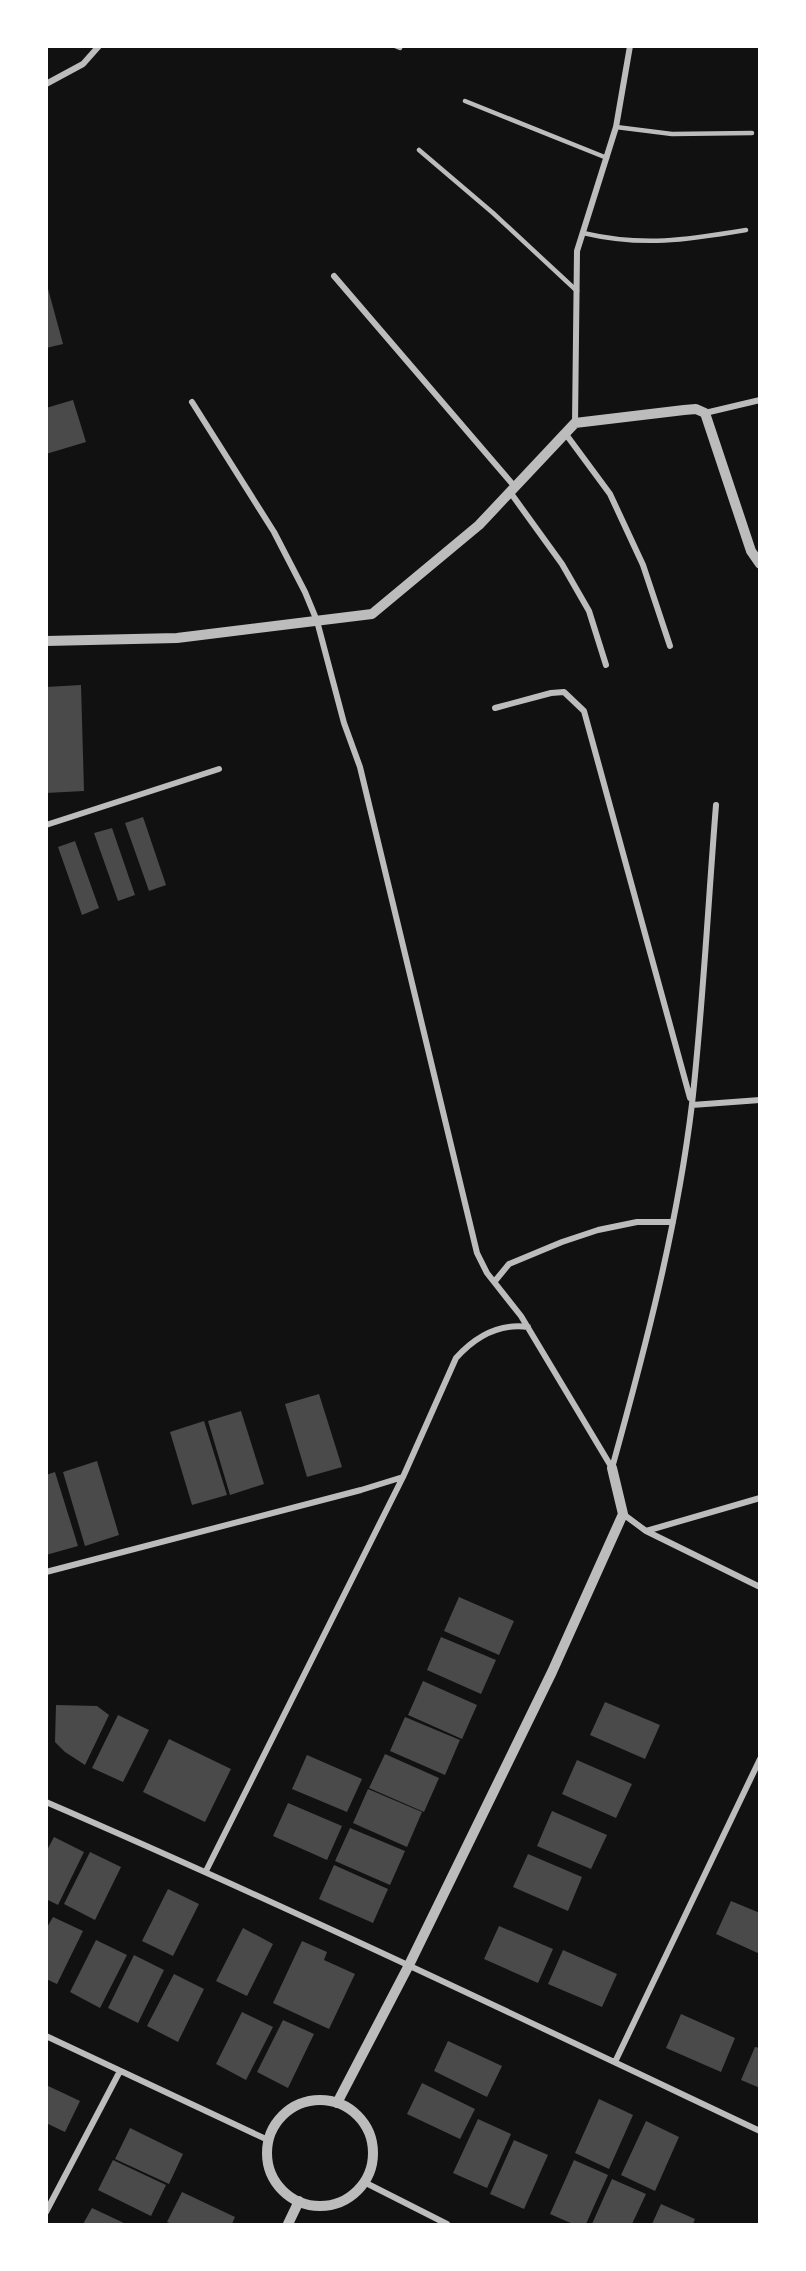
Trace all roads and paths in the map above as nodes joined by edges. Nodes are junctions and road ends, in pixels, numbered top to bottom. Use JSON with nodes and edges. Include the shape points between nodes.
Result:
{"nodes":[{"id":1,"x":99,"y":46,"type":"edge"},
{"id":2,"x":395,"y":46,"type":"edge"},
{"id":3,"x":401,"y":46,"type":"edge"},
{"id":4,"x":630,"y":46,"type":"edge"},
{"id":5,"x":46,"y":84,"type":"edge"},
{"id":6,"x":465,"y":101,"type":"dead end"},
{"id":7,"x":616,"y":127,"type":"junction"},
{"id":8,"x":752,"y":133,"type":"dead end"},
{"id":9,"x":419,"y":150,"type":"dead end"},
{"id":10,"x":607,"y":158,"type":"junction"},
{"id":11,"x":746,"y":230,"type":"dead end"},
{"id":12,"x":583,"y":233,"type":"junction"},
{"id":13,"x":334,"y":276,"type":"dead end"},
{"id":14,"x":577,"y":291,"type":"junction"},
{"id":15,"x":759,"y":400,"type":"edge"},
{"id":16,"x":192,"y":402,"type":"dead end"},
{"id":17,"x":705,"y":413,"type":"junction"},
{"id":18,"x":574,"y":423,"type":"junction"},
{"id":19,"x":565,"y":433,"type":"junction"},
{"id":20,"x":513,"y":489,"type":"junction"},
{"id":21,"x":759,"y":564,"type":"edge"},
{"id":22,"x":317,"y":621,"type":"junction"},
{"id":23,"x":46,"y":641,"type":"edge"},
{"id":24,"x":670,"y":646,"type":"dead end"},
{"id":25,"x":606,"y":665,"type":"dead end"},
{"id":26,"x":495,"y":708,"type":"dead end"},
{"id":27,"x":219,"y":769,"type":"dead end"},
{"id":28,"x":716,"y":805,"type":"dead end"},
{"id":29,"x":46,"y":825,"type":"edge"},
{"id":30,"x":759,"y":1100,"type":"edge"},
{"id":31,"x":692,"y":1105,"type":"junction"},
{"id":32,"x":673,"y":1222,"type":"junction"},
{"id":33,"x":495,"y":1281,"type":"junction"},
{"id":34,"x":528,"y":1327,"type":"junction"},
{"id":35,"x":612,"y":1468,"type":"junction"},
{"id":36,"x":404,"y":1477,"type":"junction"},
{"id":37,"x":759,"y":1498,"type":"edge"},
{"id":38,"x":623,"y":1514,"type":"junction"},
{"id":39,"x":646,"y":1531,"type":"junction"},
{"id":40,"x":46,"y":1572,"type":"edge"},
{"id":41,"x":759,"y":1587,"type":"edge"},
{"id":42,"x":759,"y":1759,"type":"edge"},
{"id":43,"x":46,"y":1802,"type":"edge"},
{"id":44,"x":206,"y":1871,"type":"junction"},
{"id":45,"x":410,"y":1965,"type":"junction"},
{"id":46,"x":46,"y":2036,"type":"edge"},
{"id":47,"x":615,"y":2062,"type":"junction"},
{"id":48,"x":120,"y":2071,"type":"junction"},
{"id":49,"x":337,"y":2103,"type":"junction"},
{"id":50,"x":759,"y":2131,"type":"edge"},
{"id":51,"x":268,"y":2140,"type":"junction"},
{"id":52,"x":364,"y":2182,"type":"junction"},
{"id":53,"x":299,"y":2201,"type":"junction"},
{"id":54,"x":46,"y":2212,"type":"edge"},
{"id":55,"x":288,"y":2224,"type":"edge"},
{"id":56,"x":447,"y":2224,"type":"edge"}],
"edges":[{"from":1,"to":5,"type":"street","via":[[83,64]]},
{"from":2,"to":3,"type":"lane"},
{"from":4,"to":7,"type":"street"},
{"from":6,"to":10,"type":"lane"},
{"from":7,"to":8,"type":"lane","via":[[672,134]]},
{"from":7,"to":10,"type":"street"},
{"from":9,"to":14,"type":"lane"},
{"from":10,"to":12,"type":"street"},
{"from":11,"to":12,"type":"lane","via":[[652,242]]},
{"from":12,"to":14,"type":"street","via":[[577,251]]},
{"from":13,"to":20,"type":"street"},
{"from":14,"to":18,"type":"street"},
{"from":15,"to":17,"type":"street"},
{"from":16,"to":22,"type":"street","via":[[274,532]]},
{"from":17,"to":18,"type":"street","via":[[696,409]]},
{"from":17,"to":21,"type":"street","via":[[751,551]]},
{"from":18,"to":19,"type":"street"},
{"from":19,"to":20,"type":"street"},
{"from":19,"to":24,"type":"street","via":[[610,494],[643,565]]},
{"from":20,"to":22,"type":"street","via":[[480,525],[372,614]]},
{"from":20,"to":25,"type":"street","via":[[589,611]]},
{"from":22,"to":23,"type":"street","via":[[177,638]]},
{"from":22,"to":33,"type":"street","via":[[360,767],[472,1239]]},
{"from":26,"to":31,"type":"street","via":[[564,692],[584,711]]},
{"from":27,"to":29,"type":"street"},
{"from":28,"to":31,"type":"street"},
{"from":30,"to":31,"type":"street"},
{"from":31,"to":32,"type":"street"},
{"from":32,"to":33,"type":"street","via":[[637,1222],[598,1230],[509,1264]]},
{"from":32,"to":35,"type":"street"},
{"from":33,"to":34,"type":"street"},
{"from":34,"to":35,"type":"street"},
{"from":34,"to":36,"type":"street","via":[[515,1325],[487,1333],[456,1358]]},
{"from":35,"to":38,"type":"street"},
{"from":36,"to":40,"type":"street"},
{"from":36,"to":44,"type":"street"},
{"from":37,"to":39,"type":"street"},
{"from":38,"to":39,"type":"street"},
{"from":38,"to":45,"type":"street","via":[[552,1672]]},
{"from":39,"to":41,"type":"street"},
{"from":42,"to":47,"type":"street"},
{"from":43,"to":44,"type":"street"},
{"from":44,"to":45,"type":"street"},
{"from":45,"to":47,"type":"street"},
{"from":45,"to":49,"type":"street"},
{"from":46,"to":48,"type":"street"},
{"from":47,"to":50,"type":"street"},
{"from":48,"to":51,"type":"street"},
{"from":48,"to":54,"type":"street"},
{"from":49,"to":51,"type":"street","via":[[314,2100],[291,2108],[275,2125]]},
{"from":49,"to":52,"type":"street","via":[[358,2116],[371,2138],[372,2163]]},
{"from":51,"to":53,"type":"street","via":[[271,2173],[283,2191]]},
{"from":52,"to":53,"type":"street","via":[[333,2204]]},
{"from":52,"to":56,"type":"street"},
{"from":53,"to":55,"type":"street"}]}
